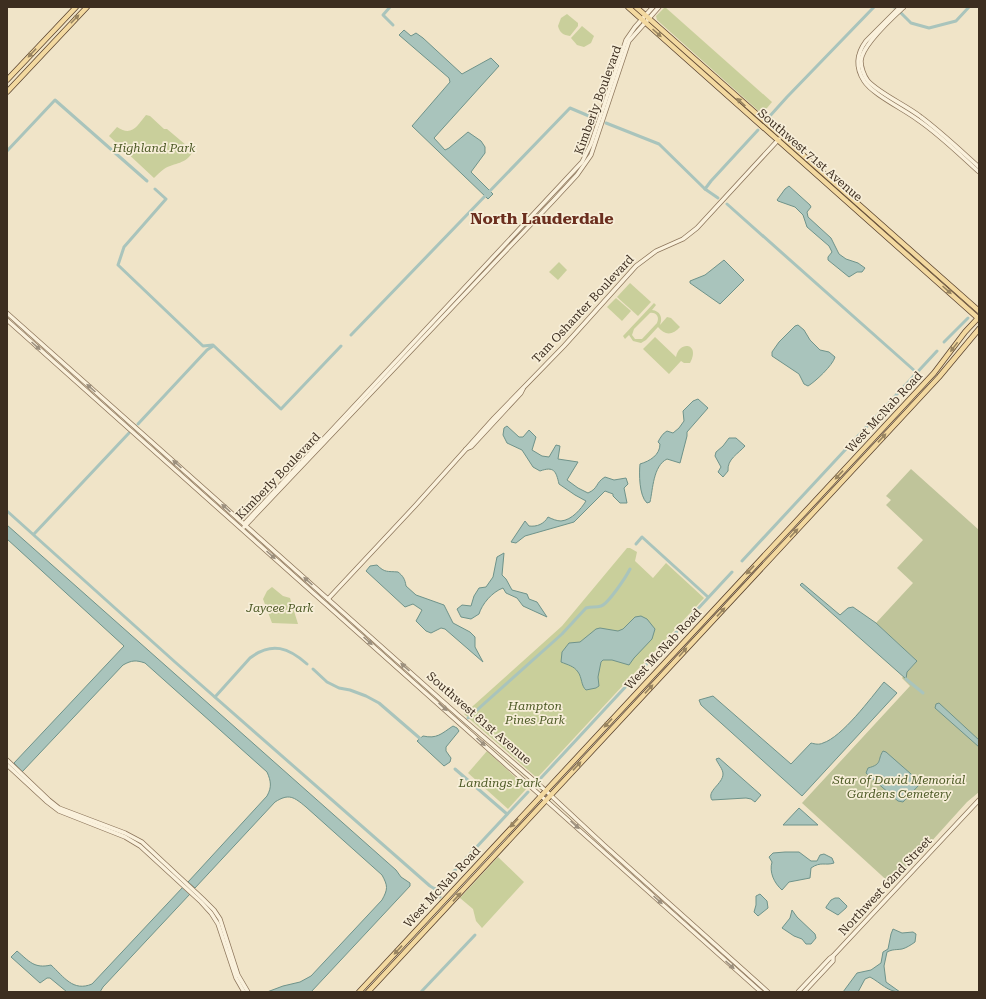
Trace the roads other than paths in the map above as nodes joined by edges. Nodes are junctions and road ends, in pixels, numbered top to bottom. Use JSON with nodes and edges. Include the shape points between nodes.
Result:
{"nodes":[{"id":1,"x":76,"y":7,"type":"edge"},
{"id":2,"x":87,"y":7,"type":"edge"},
{"id":3,"x":628,"y":7,"type":"edge"},
{"id":4,"x":636,"y":7,"type":"edge"},
{"id":5,"x":653,"y":7,"type":"edge"},
{"id":6,"x":659,"y":7,"type":"edge"},
{"id":7,"x":904,"y":7,"type":"edge"},
{"id":8,"x":899,"y":9,"type":"edge"},
{"id":9,"x":645,"y":19,"type":"junction"},
{"id":10,"x":7,"y":80,"type":"edge"},
{"id":11,"x":7,"y":92,"type":"edge"},
{"id":12,"x":780,"y":138,"type":"junction"},
{"id":13,"x":979,"y":167,"type":"edge"},
{"id":14,"x":979,"y":172,"type":"edge"},
{"id":15,"x":824,"y":176,"type":"junction"},
{"id":16,"x":876,"y":226,"type":"junction"},
{"id":17,"x":508,"y":243,"type":"junction"},
{"id":18,"x":917,"y":256,"type":"junction"},
{"id":19,"x":497,"y":260,"type":"junction"},
{"id":20,"x":913,"y":260,"type":"junction"},
{"id":21,"x":944,"y":280,"type":"junction"},
{"id":22,"x":979,"y":311,"type":"edge"},
{"id":23,"x":7,"y":313,"type":"edge"},
{"id":24,"x":979,"y":318,"type":"edge"},
{"id":25,"x":7,"y":320,"type":"edge"},
{"id":26,"x":979,"y":329,"type":"edge"},
{"id":27,"x":413,"y":345,"type":"junction"},
{"id":28,"x":245,"y":525,"type":"junction"},
{"id":29,"x":242,"y":529,"type":"junction"},
{"id":30,"x":328,"y":599,"type":"junction"},
{"id":31,"x":710,"y":614,"type":"junction"},
{"id":32,"x":694,"y":640,"type":"junction"},
{"id":33,"x":597,"y":735,"type":"junction"},
{"id":34,"x":602,"y":739,"type":"junction"},
{"id":35,"x":7,"y":760,"type":"edge"},
{"id":36,"x":7,"y":765,"type":"edge"},
{"id":37,"x":545,"y":790,"type":"junction"},
{"id":38,"x":541,"y":795,"type":"junction"},
{"id":39,"x":550,"y":795,"type":"junction"},
{"id":40,"x":546,"y":800,"type":"junction"},
{"id":41,"x":979,"y":800,"type":"edge"},
{"id":42,"x":833,"y":956,"type":"junction"},
{"id":43,"x":807,"y":983,"type":"junction"},
{"id":44,"x":807,"y":988,"type":"junction"},
{"id":45,"x":244,"y":992,"type":"edge"},
{"id":46,"x":248,"y":992,"type":"edge"},
{"id":47,"x":359,"y":992,"type":"edge"},
{"id":48,"x":368,"y":992,"type":"edge"},
{"id":49,"x":761,"y":992,"type":"edge"},
{"id":50,"x":768,"y":992,"type":"edge"},
{"id":51,"x":798,"y":992,"type":"edge"},
{"id":52,"x":804,"y":992,"type":"edge"}],
"edges":[{"from":1,"to":10,"type":"main road","one_way":true},
{"from":11,"to":2,"type":"main road","one_way":true},
{"from":3,"to":9,"type":"main road","name":"Southwest 71st Avenue"},
{"from":4,"to":9,"type":"main road","name":"Southwest 71st Avenue"},
{"from":5,"to":9,"type":"street","name":"Kimberly Boulevard"},
{"from":6,"to":9,"type":"street","name":"Kimberly Boulevard"},
{"from":7,"to":8,"type":"street"},
{"from":8,"to":13,"type":"street","via":[[865,48],[861,62],[866,79],[921,117]]},
{"from":8,"to":14,"type":"street","via":[[862,47],[858,62],[860,74],[867,85],[918,120]]},
{"from":9,"to":12,"type":"main road","name":"Southwest 71st Avenue","via":[[746,113]]},
{"from":9,"to":17,"type":"street","name":"Kimberly Boulevard","via":[[626,40],[591,144],[582,162]]},
{"from":9,"to":19,"type":"street","name":"Kimberly Boulevard","via":[[627,48],[595,146],[588,160]]},
{"from":12,"to":15,"type":"main road","name":"Southwest 71st Avenue"},
{"from":12,"to":15,"type":"main road","name":"Southwest 71st Avenue","via":[[813,170]]},
{"from":12,"to":30,"type":"street","name":"Tam Oshanter Boulevard","via":[[697,228],[683,239],[656,251],[639,263]]},
{"from":15,"to":16,"type":"main road","name":"Southwest 71st Avenue"},
{"from":15,"to":18,"type":"main road","name":"Southwest 71st Avenue","via":[[832,180]]},
{"from":16,"to":18,"type":"main road","via":[[910,255]]},
{"from":16,"to":20,"type":"main road","name":"Southwest 71st Avenue"},
{"from":17,"to":19,"type":"street"},
{"from":17,"to":27,"type":"street","name":"Kimberly Boulevard"},
{"from":18,"to":21,"type":"main road","name":"Southwest 71st Avenue"},
{"from":19,"to":27,"type":"street","name":"Kimberly Boulevard"},
{"from":20,"to":21,"type":"main road","via":[[919,261]]},
{"from":20,"to":24,"type":"main road","name":"Southwest 71st Avenue","one_way":true},
{"from":21,"to":22,"type":"main road","name":"Southwest 71st Avenue"},
{"from":28,"to":23,"type":"street","name":"Southwest 81st Avenue","one_way":true},
{"from":24,"to":31,"type":"main road","name":"West McNab Road","one_way":true,"via":[[934,373]]},
{"from":25,"to":29,"type":"street","name":"Southwest 81st Avenue","one_way":true},
{"from":32,"to":26,"type":"main road","name":"West McNab Road","one_way":true,"via":[[939,377]]},
{"from":27,"to":28,"type":"street","name":"Kimberly Boulevard"},
{"from":28,"to":29,"type":"street","name":"Kimberly Boulevard"},
{"from":30,"to":28,"type":"street","name":"Southwest 81st Avenue","one_way":true},
{"from":29,"to":38,"type":"street","name":"Southwest 81st Avenue","one_way":true},
{"from":37,"to":30,"type":"street","name":"Southwest 81st Avenue","one_way":true},
{"from":31,"to":32,"type":"main road"},
{"from":31,"to":33,"type":"main road","name":"West McNab Road","one_way":true},
{"from":34,"to":32,"type":"main road","name":"West McNab Road","one_way":true},
{"from":33,"to":34,"type":"main road"},
{"from":33,"to":37,"type":"main road","name":"West McNab Road"},
{"from":39,"to":34,"type":"main road","name":"West McNab Road","one_way":true},
{"from":35,"to":46,"type":"street","via":[[59,808],[142,842],[204,898],[220,919],[238,975]]},
{"from":36,"to":45,"type":"street","via":[[59,810],[125,837],[140,846],[201,902],[218,924],[236,978]]},
{"from":37,"to":38,"type":"main road","name":"West McNab Road"},
{"from":37,"to":39,"type":"street","name":"Southwest 81st Avenue"},
{"from":38,"to":40,"type":"street","name":"Southwest 81st Avenue"},
{"from":38,"to":47,"type":"main road","name":"West McNab Road","one_way":true},
{"from":39,"to":40,"type":"main road","name":"West McNab Road"},
{"from":39,"to":50,"type":"street","name":"Southwest 81st Avenue"},
{"from":48,"to":40,"type":"main road","name":"West McNab Road","one_way":true},
{"from":40,"to":49,"type":"street","name":"Southwest 81st Avenue","one_way":true},
{"from":41,"to":42,"type":"street","name":"Northwest 62nd Street"},
{"from":42,"to":43,"type":"street","name":"Northwest 62nd Street"},
{"from":42,"to":44,"type":"street","name":"Northwest 62nd Street","via":[[833,961]]},
{"from":43,"to":44,"type":"street"},
{"from":43,"to":51,"type":"street","name":"Northwest 62nd Street"},
{"from":44,"to":52,"type":"street","name":"Northwest 62nd Street"}]}
